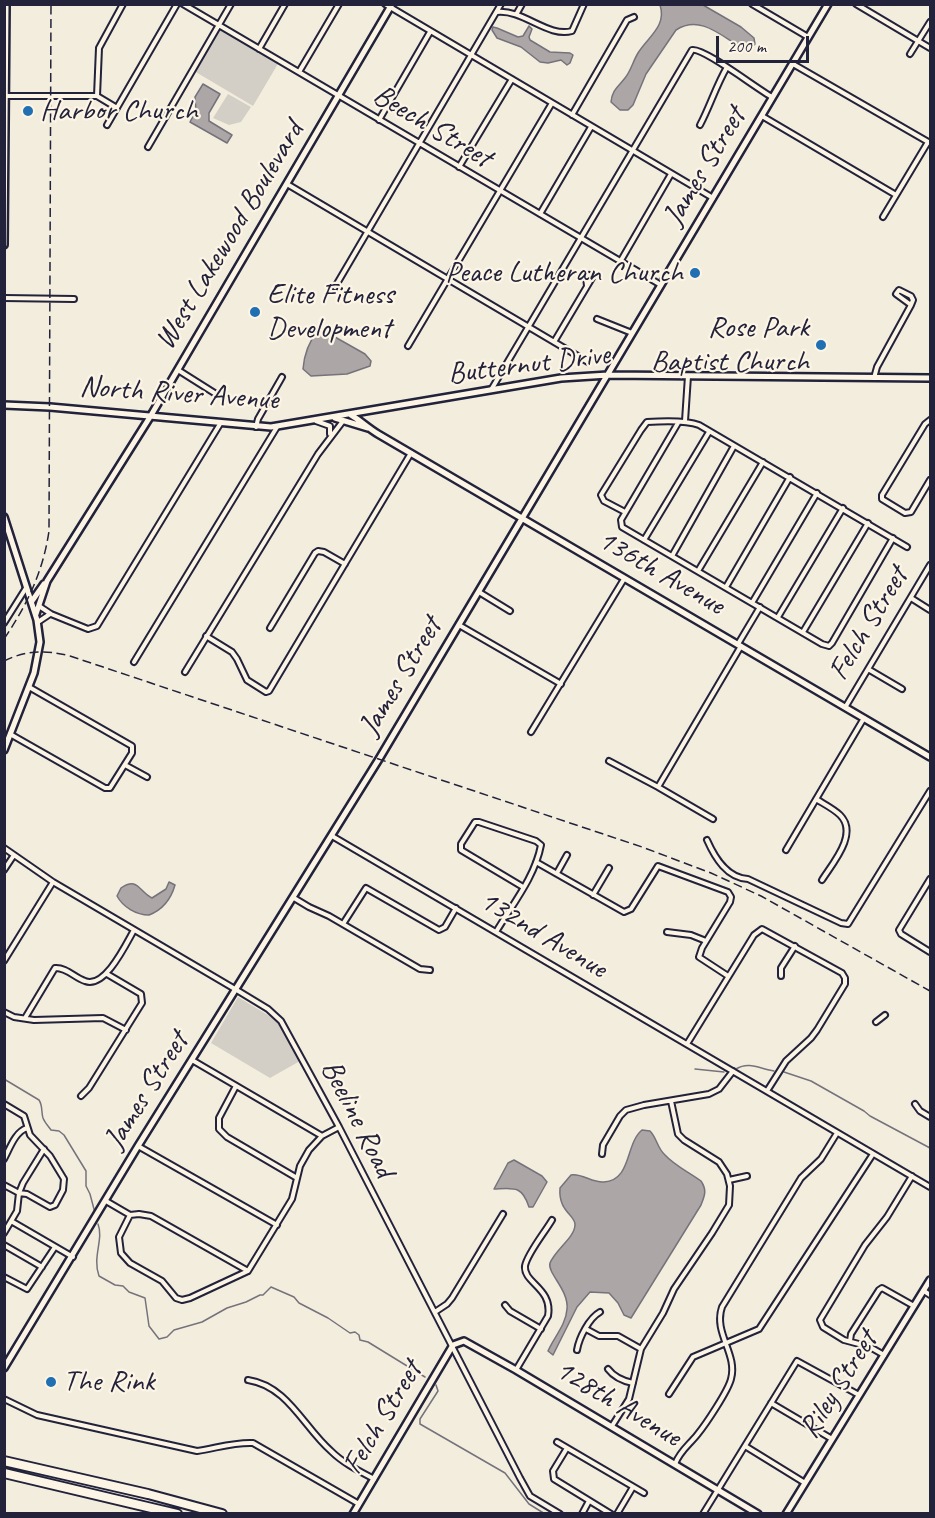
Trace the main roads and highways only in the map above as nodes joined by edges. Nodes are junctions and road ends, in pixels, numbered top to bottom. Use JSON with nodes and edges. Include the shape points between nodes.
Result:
{"nodes":[{"id":1,"x":4,"y":1461,"type":"edge"},
{"id":2,"x":48,"y":1471,"type":"junction"},
{"id":3,"x":4,"y":1473,"type":"edge"},
{"id":4,"x":41,"y":1481,"type":"junction"},
{"id":5,"x":177,"y":1514,"type":"edge"},
{"id":6,"x":222,"y":1514,"type":"edge"}],
"edges":[{"from":1,"to":2,"type":"highway"},
{"from":2,"to":4,"type":"highway"},
{"from":2,"to":6,"type":"highway"},
{"from":3,"to":4,"type":"highway"},
{"from":4,"to":5,"type":"highway"}]}
